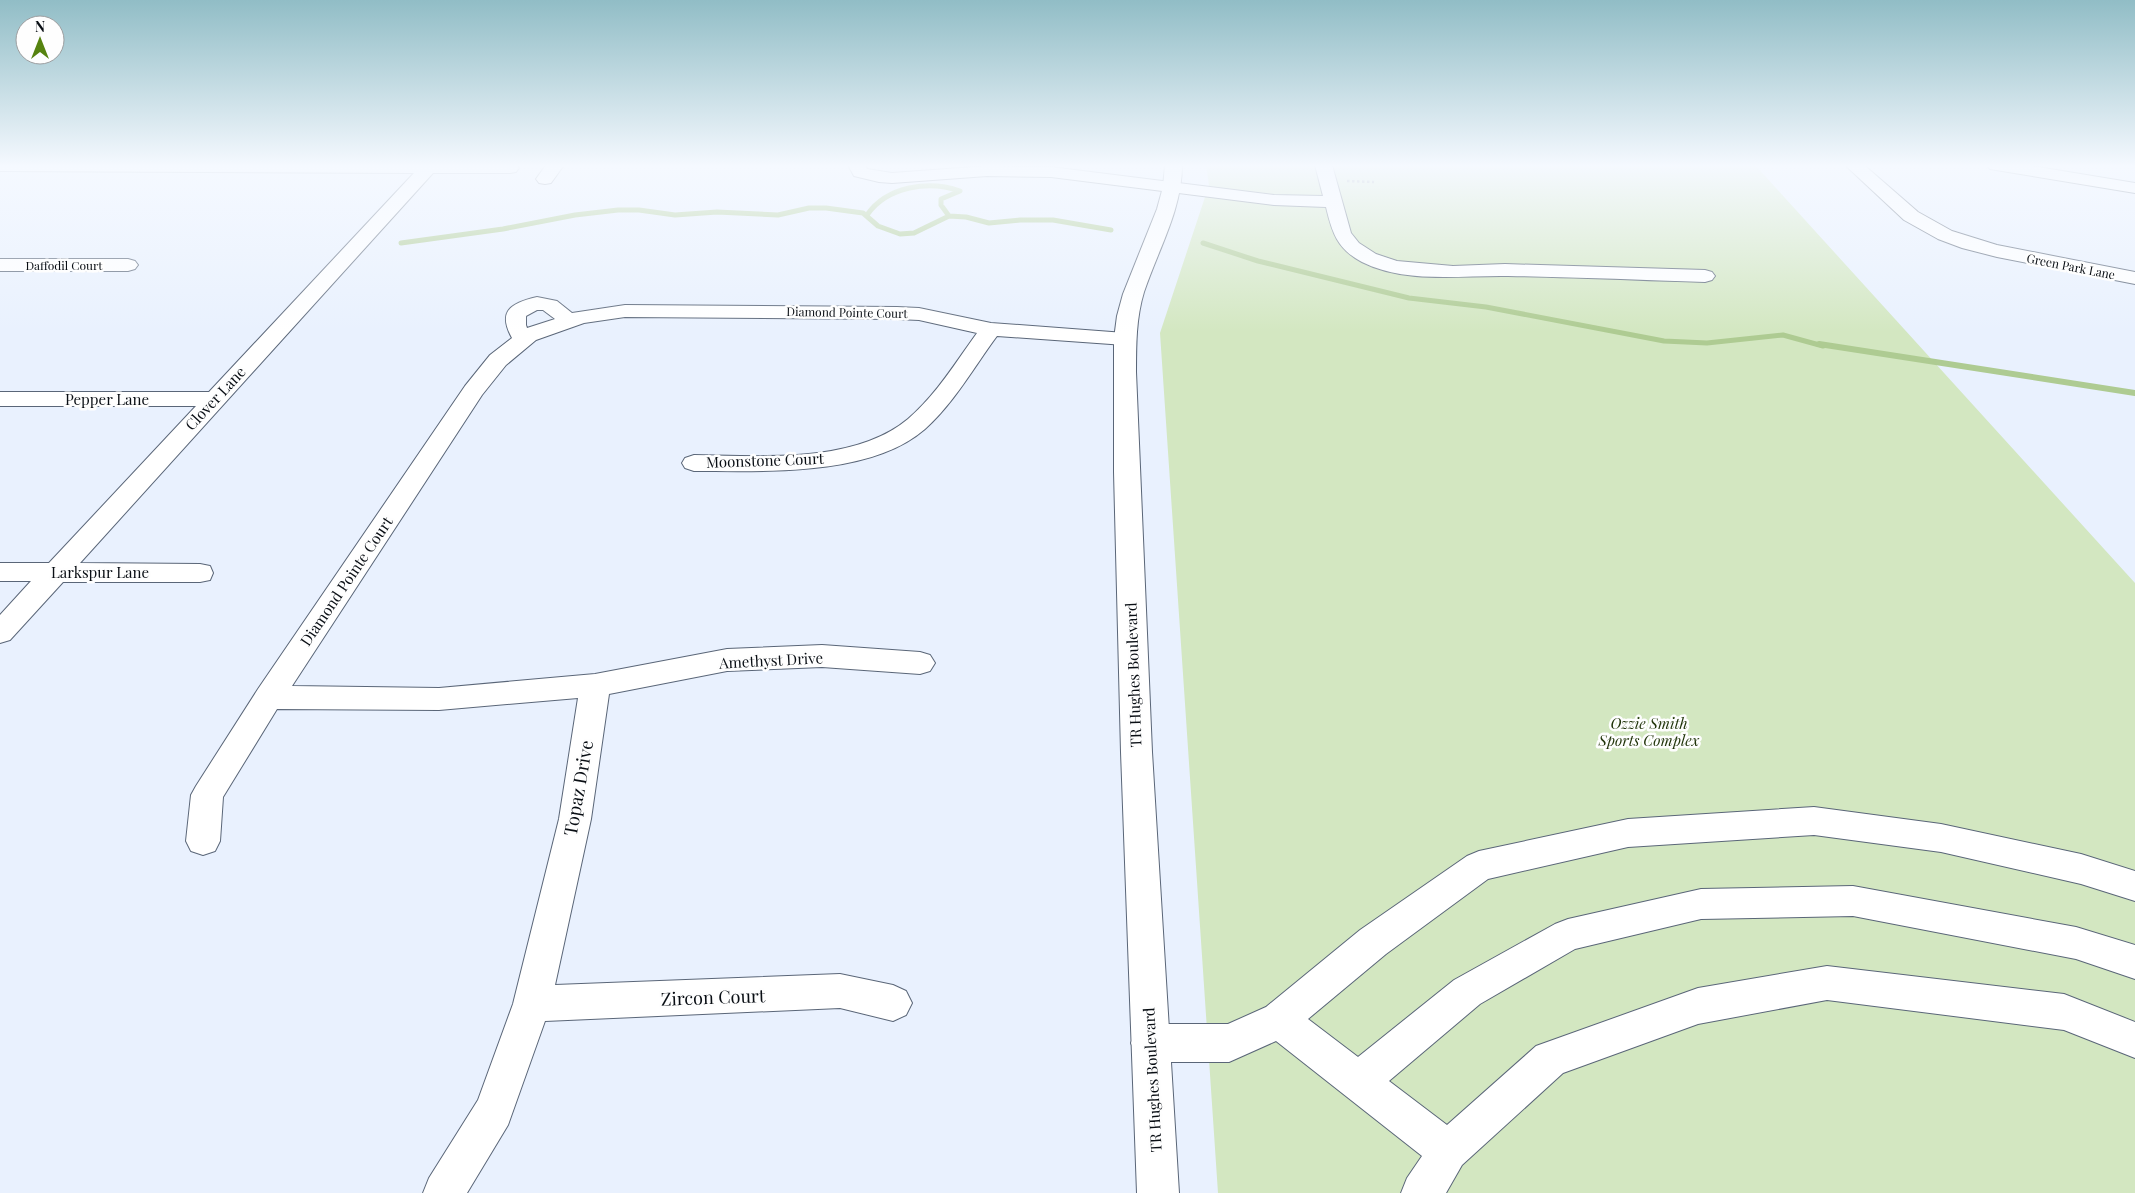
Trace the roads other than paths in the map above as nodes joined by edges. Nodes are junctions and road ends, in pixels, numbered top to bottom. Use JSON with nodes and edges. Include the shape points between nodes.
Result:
{"nodes":[{"id":1,"x":379,"y":221,"type":"edge"},
{"id":2,"x":1162,"y":221,"type":"edge"},
{"id":3,"x":1339,"y":221,"type":"edge"},
{"id":4,"x":1919,"y":221,"type":"edge"},
{"id":5,"x":0,"y":265,"type":"edge"},
{"id":6,"x":128,"y":265,"type":"dead end"},
{"id":7,"x":1705,"y":276,"type":"dead end"},
{"id":8,"x":2135,"y":278,"type":"edge"},
{"id":9,"x":991,"y":329,"type":"junction"},
{"id":10,"x":1125,"y":339,"type":"junction"},
{"id":11,"x":0,"y":399,"type":"edge"},
{"id":12,"x":214,"y":399,"type":"junction"},
{"id":13,"x":694,"y":463,"type":"dead end"},
{"id":14,"x":0,"y":572,"type":"edge"},
{"id":15,"x":54,"y":572,"type":"junction"},
{"id":16,"x":200,"y":573,"type":"dead end"},
{"id":17,"x":0,"y":633,"type":"edge"},
{"id":18,"x":920,"y":663,"type":"dead end"},
{"id":19,"x":595,"y":685,"type":"junction"},
{"id":20,"x":269,"y":697,"type":"junction"},
{"id":21,"x":204,"y":841,"type":"dead end"},
{"id":22,"x":2135,"y":886,"type":"edge"},
{"id":23,"x":2135,"y":962,"type":"edge"},
{"id":24,"x":893,"y":1002,"type":"dead end"},
{"id":25,"x":532,"y":1004,"type":"junction"},
{"id":26,"x":1279,"y":1020,"type":"junction"},
{"id":27,"x":2135,"y":1040,"type":"edge"},
{"id":28,"x":1150,"y":1043,"type":"junction"},
{"id":29,"x":1358,"y":1082,"type":"junction"},
{"id":30,"x":1448,"y":1151,"type":"junction"},
{"id":31,"x":444,"y":1193,"type":"edge"},
{"id":32,"x":1158,"y":1193,"type":"edge"},
{"id":33,"x":1422,"y":1193,"type":"edge"}],
"edges":[{"from":1,"to":12,"type":"street","name":"Clover Lane"},
{"from":2,"to":10,"type":"street","name":"TR Hughes Boulevard","via":[[1128,312]]},
{"from":3,"to":7,"type":"street","via":[[1342,233],[1352,247],[1369,258],[1394,266],[1453,272],[1505,270]]},
{"from":4,"to":8,"type":"street","name":"Green Park Lane","via":[[1969,244]]},
{"from":5,"to":6,"type":"street","name":"Daffodil Court"},
{"from":9,"to":10,"type":"street","name":"Diamond Pointe Court"},
{"from":9,"to":13,"type":"street","name":"Moonstone Court","via":[[932,407],[915,425],[892,440],[851,455],[783,463]]},
{"from":9,"to":20,"type":"street","name":"Diamond Pointe Court","via":[[918,314],[860,311],[625,311],[581,317],[528,335],[498,360],[474,391]]},
{"from":10,"to":28,"type":"street","name":"TR Hughes Boulevard","via":[[1133,688]]},
{"from":11,"to":12,"type":"street","name":"Pepper Lane"},
{"from":12,"to":15,"type":"street","name":"Clover Lane"},
{"from":14,"to":15,"type":"street","name":"Larkspur Lane"},
{"from":15,"to":16,"type":"street","name":"Larkspur Lane"},
{"from":15,"to":17,"type":"street","name":"Clover Lane"},
{"from":18,"to":19,"type":"street","name":"Amethyst Drive","via":[[822,656],[727,660]]},
{"from":19,"to":20,"type":"street","via":[[439,699]]},
{"from":19,"to":25,"type":"street","name":"Topaz Drive","via":[[575,819]]},
{"from":20,"to":21,"type":"street","name":"Diamond Pointe Court","via":[[207,795]]},
{"from":22,"to":26,"type":"street","via":[[2081,869],[1941,838],[1814,821],[1628,833],[1479,866],[1373,942]]},
{"from":23,"to":29,"type":"street","via":[[2076,943],[1853,901],[1701,904],[1568,935],[1467,992]]},
{"from":24,"to":25,"type":"street","name":"Zircon Court","via":[[840,991]]},
{"from":25,"to":31,"type":"street","name":"Topaz Drive","via":[[494,1111]]},
{"from":26,"to":28,"type":"street","via":[[1230,1043]]},
{"from":26,"to":29,"type":"street"},
{"from":27,"to":30,"type":"street","via":[[2064,1012],[1827,983],[1698,1006],[1550,1059]]},
{"from":28,"to":32,"type":"street","name":"TR Hughes Boulevard"},
{"from":29,"to":30,"type":"street"},
{"from":30,"to":33,"type":"street"}]}
